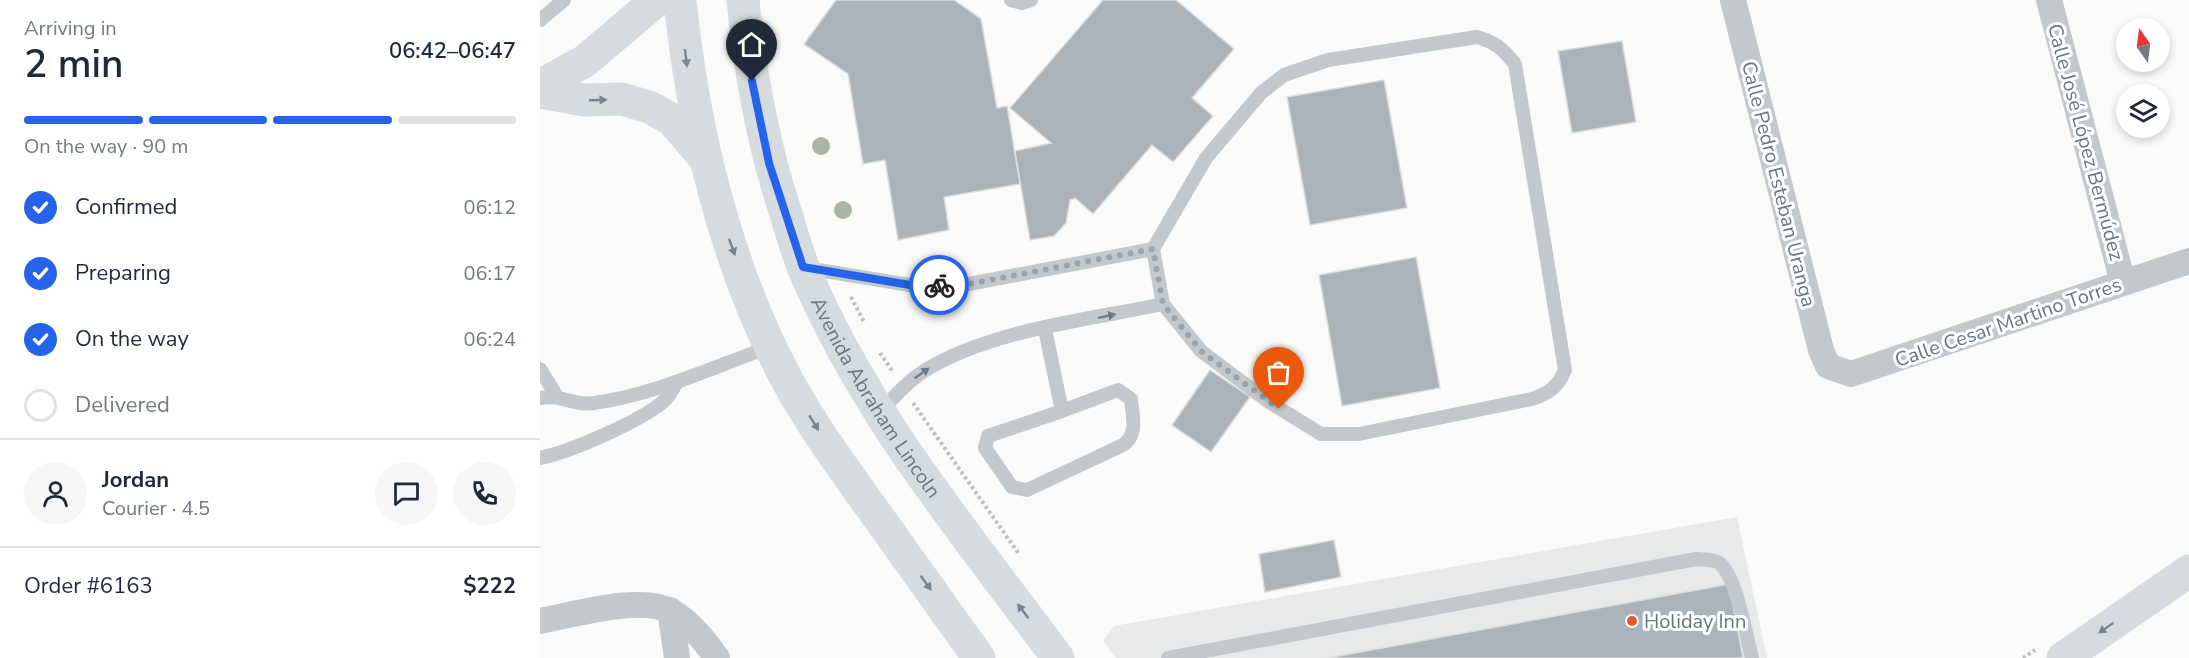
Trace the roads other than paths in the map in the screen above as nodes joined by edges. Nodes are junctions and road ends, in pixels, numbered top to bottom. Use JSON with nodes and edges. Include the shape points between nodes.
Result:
{"nodes":[{"id":1,"x":564,"y":0,"type":"edge"},
{"id":2,"x":657,"y":0,"type":"edge"},
{"id":3,"x":680,"y":0,"type":"edge"},
{"id":4,"x":743,"y":0,"type":"edge"},
{"id":5,"x":1011,"y":0,"type":"edge"},
{"id":6,"x":1031,"y":0,"type":"edge"},
{"id":7,"x":1733,"y":0,"type":"edge"},
{"id":8,"x":2049,"y":0,"type":"edge"},
{"id":9,"x":540,"y":20,"type":"edge"},
{"id":10,"x":540,"y":86,"type":"edge"},
{"id":11,"x":540,"y":92,"type":"edge"},
{"id":12,"x":704,"y":157,"type":"junction"},
{"id":13,"x":1153,"y":249,"type":"junction"},
{"id":14,"x":2189,"y":261,"type":"edge"},
{"id":15,"x":803,"y":267,"type":"junction"},
{"id":16,"x":2123,"y":283,"type":"junction"},
{"id":17,"x":1163,"y":304,"type":"junction"},
{"id":18,"x":1045,"y":329,"type":"junction"},
{"id":19,"x":770,"y":347,"type":"junction"},
{"id":20,"x":1828,"y":366,"type":"joint"},
{"id":21,"x":540,"y":369,"type":"edge"},
{"id":22,"x":676,"y":382,"type":"junction"},
{"id":23,"x":556,"y":395,"type":"junction"},
{"id":24,"x":540,"y":398,"type":"edge"},
{"id":25,"x":1062,"y":411,"type":"junction"},
{"id":26,"x":880,"y":413,"type":"junction"},
{"id":27,"x":540,"y":458,"type":"edge"},
{"id":28,"x":2189,"y":571,"type":"edge"},
{"id":29,"x":2189,"y":594,"type":"edge"},
{"id":30,"x":2145,"y":601,"type":"junction"},
{"id":31,"x":670,"y":610,"type":"junction"},
{"id":32,"x":540,"y":621,"type":"edge"},
{"id":33,"x":677,"y":658,"type":"edge"},
{"id":34,"x":717,"y":658,"type":"edge"},
{"id":35,"x":979,"y":658,"type":"edge"},
{"id":36,"x":1058,"y":658,"type":"edge"},
{"id":37,"x":1168,"y":658,"type":"edge"},
{"id":38,"x":1752,"y":658,"type":"edge"},
{"id":39,"x":2063,"y":658,"type":"edge"}],
"edges":[{"from":1,"to":9,"type":"lane"},
{"from":2,"to":10,"type":"main road","via":[[585,61]]},
{"from":3,"to":12,"type":"main road","one_way":true,"via":[[686,64]]},
{"from":4,"to":15,"type":"main road","name":"Avenida Abraham Lincoln","via":[[757,108],[769,163]]},
{"from":5,"to":6,"type":"lane"},
{"from":7,"to":20,"type":"street","name":"Calle Pedro Esteban Uranga"},
{"from":8,"to":16,"type":"street","name":"Calle José López Bermúdez"},
{"from":11,"to":12,"type":"main road","one_way":true,"via":[[584,100],[622,99],[649,107],[671,119]]},
{"from":12,"to":19,"type":"main road","one_way":true,"via":[[730,241]]},
{"from":13,"to":15,"type":"lane","via":[[969,284],[916,286]]},
{"from":13,"to":17,"type":"lane"},
{"from":13,"to":17,"type":"lane","via":[[1206,158],[1261,93],[1284,75],[1328,60],[1477,37],[1504,49],[1515,64],[1565,370],[1560,383],[1550,392],[1532,399],[1359,435],[1321,434],[1266,400],[1201,351]]},
{"from":14,"to":16,"type":"street","name":"Calle Cesar Martino Torres"},
{"from":15,"to":26,"type":"main road","name":"Avenida Abraham Lincoln","via":[[838,341]]},
{"from":16,"to":20,"type":"street","name":"Calle Cesar Martino Torres","via":[[1851,375]]},
{"from":18,"to":17,"type":"lane","one_way":true},
{"from":18,"to":25,"type":"lane"},
{"from":26,"to":18,"type":"lane","one_way":true,"via":[[922,372],[950,356],[984,343]]},
{"from":19,"to":22,"type":"lane"},
{"from":19,"to":35,"type":"main road","one_way":true,"via":[[837,459]]},
{"from":21,"to":23,"type":"lane"},
{"from":22,"to":23,"type":"lane","via":[[594,403],[576,404]]},
{"from":22,"to":27,"type":"lane","via":[[667,399],[652,411]]},
{"from":23,"to":24,"type":"lane"},
{"from":25,"to":25,"type":"lane","via":[[986,439],[985,448],[1016,490],[1027,490],[1132,436],[1131,399],[1118,390]]},
{"from":36,"to":26,"type":"main road","name":"Avenida Abraham Lincoln","one_way":true},
{"from":28,"to":30,"type":"main road"},
{"from":29,"to":30,"type":"main road"},
{"from":30,"to":39,"type":"main road","one_way":true},
{"from":31,"to":32,"type":"street","via":[[627,605]]},
{"from":31,"to":33,"type":"street"},
{"from":31,"to":34,"type":"street","via":[[690,626]]},
{"from":37,"to":38,"type":"lane","via":[[1696,559],[1720,563],[1726,571]]}]}
